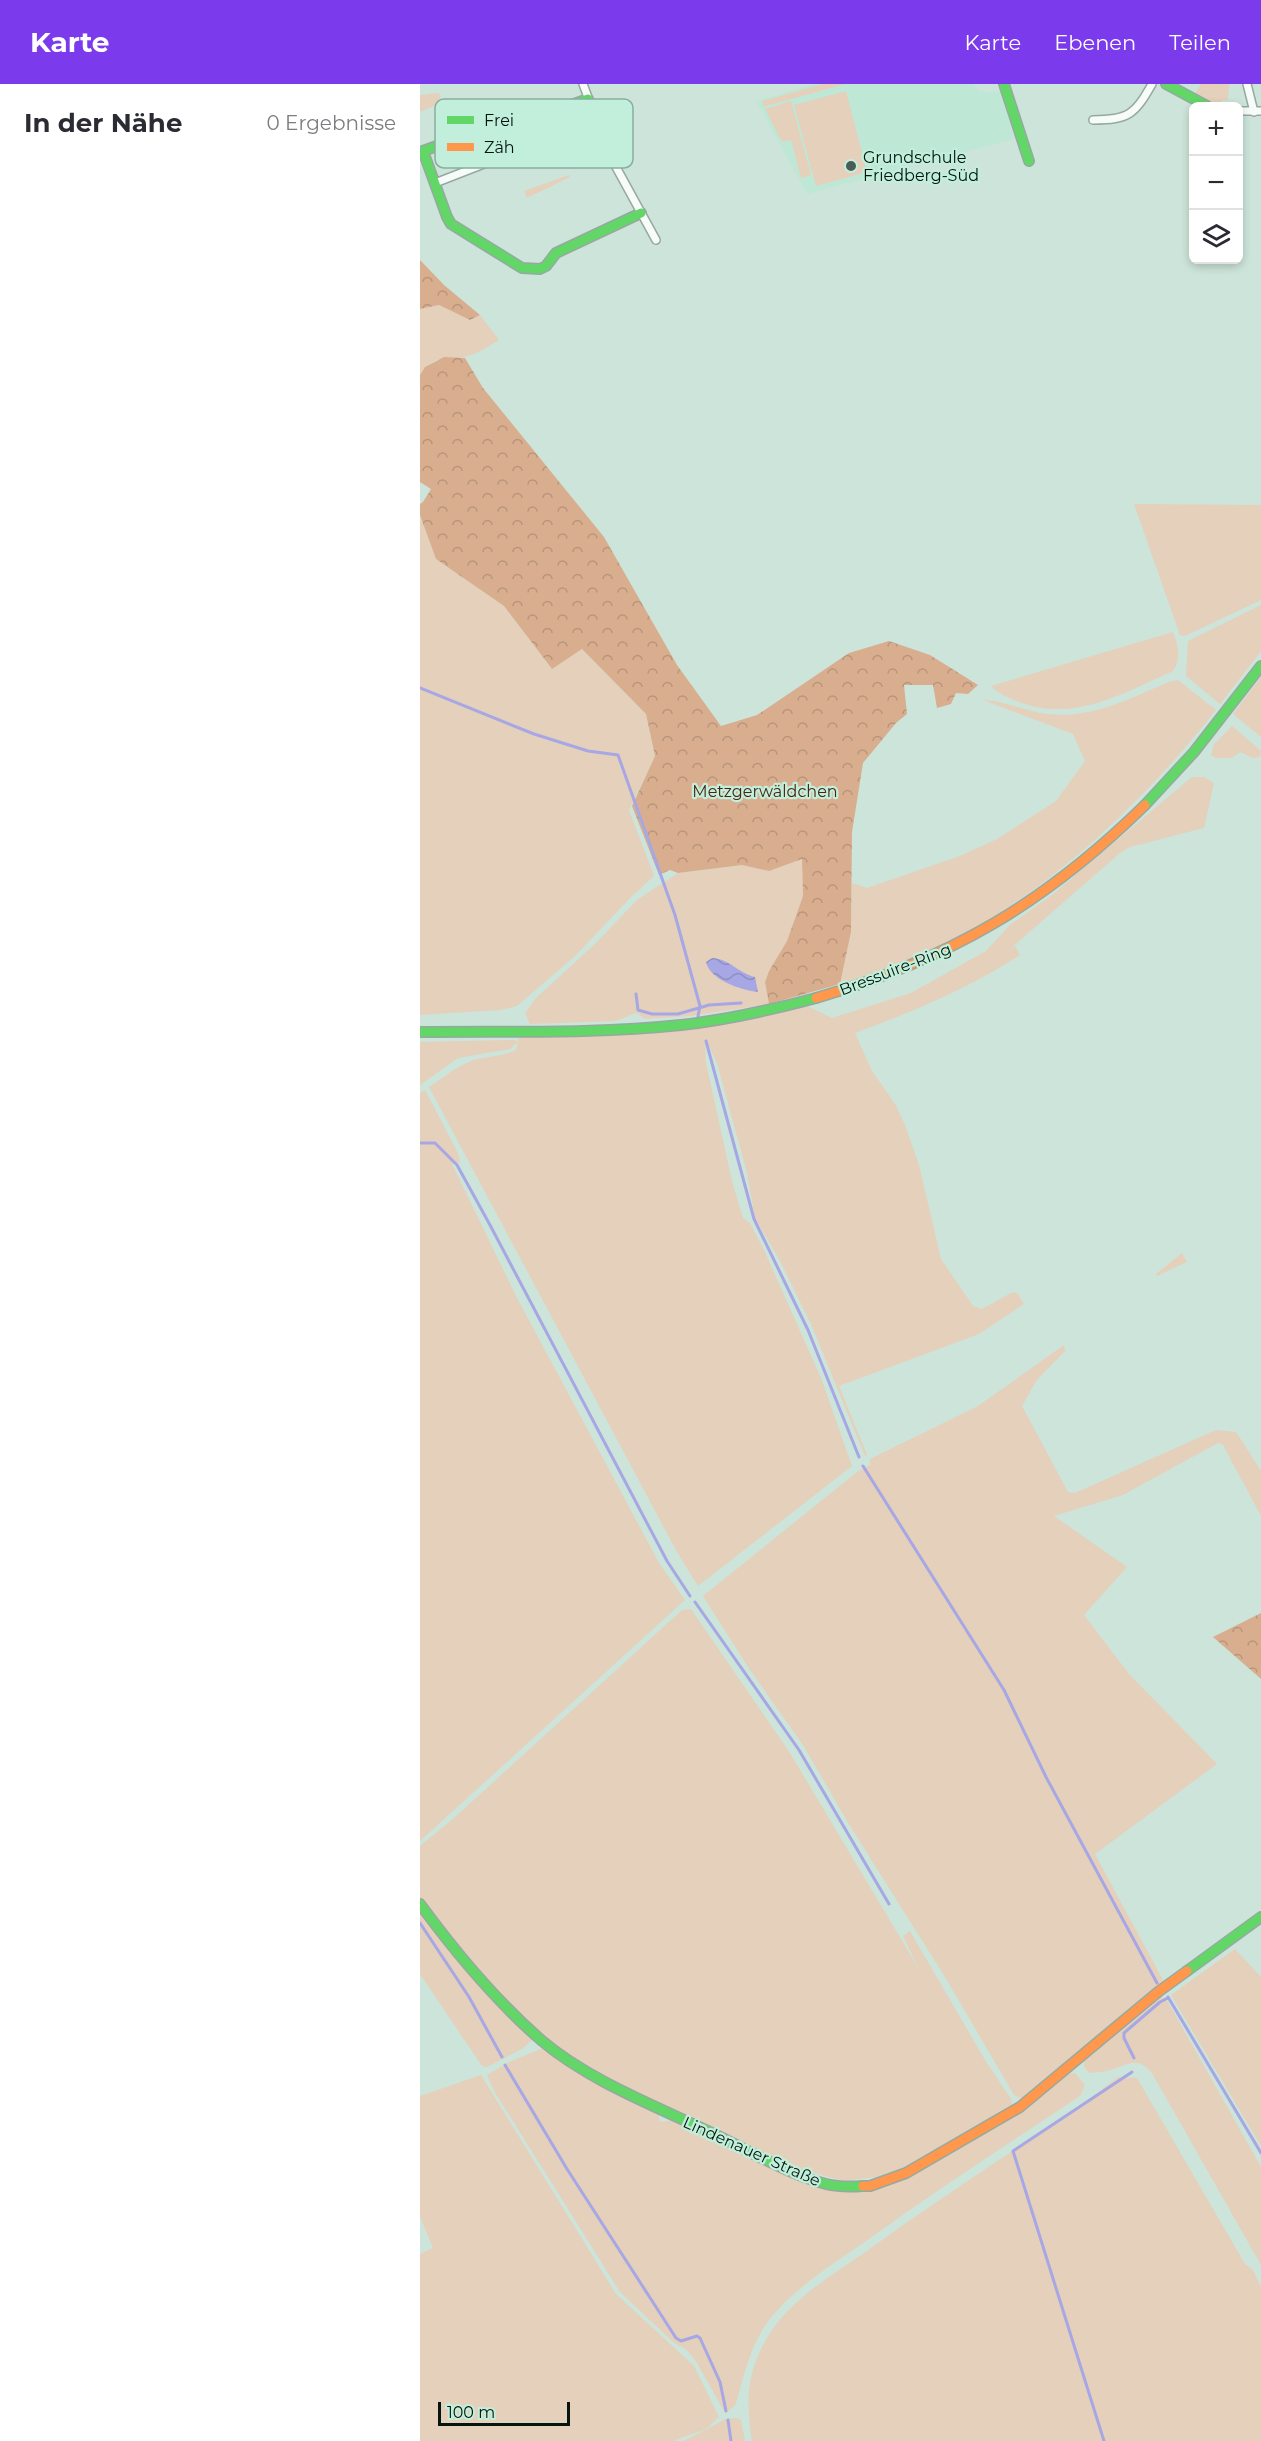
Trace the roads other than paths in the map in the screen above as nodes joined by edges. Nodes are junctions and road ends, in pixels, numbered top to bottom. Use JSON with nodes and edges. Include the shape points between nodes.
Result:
{"nodes":[{"id":1,"x":583,"y":84,"type":"edge"},
{"id":2,"x":1004,"y":84,"type":"edge"},
{"id":3,"x":1152,"y":84,"type":"edge"},
{"id":4,"x":1166,"y":84,"type":"edge"},
{"id":5,"x":1247,"y":84,"type":"edge"},
{"id":6,"x":588,"y":99,"type":"edge"},
{"id":7,"x":1200,"y":102,"type":"edge"},
{"id":8,"x":1258,"y":111,"type":"edge"},
{"id":9,"x":1094,"y":120,"type":"dead end"},
{"id":10,"x":435,"y":147,"type":"edge"},
{"id":11,"x":1029,"y":160,"type":"dead end"},
{"id":12,"x":474,"y":168,"type":"edge"},
{"id":13,"x":616,"y":168,"type":"edge"},
{"id":14,"x":435,"y":183,"type":"junction"},
{"id":15,"x":641,"y":213,"type":"junction"},
{"id":16,"x":656,"y":240,"type":"dead end"},
{"id":17,"x":1261,"y":666,"type":"edge"},
{"id":18,"x":420,"y":1032,"type":"edge"},
{"id":19,"x":420,"y":1904,"type":"edge"},
{"id":20,"x":1261,"y":1917,"type":"edge"}],
"edges":[{"from":1,"to":6,"type":"street"},
{"from":2,"to":11,"type":"street"},
{"from":3,"to":9,"type":"street","via":[[1138,108],[1127,116]]},
{"from":4,"to":7,"type":"street"},
{"from":5,"to":8,"type":"street"},
{"from":10,"to":14,"type":"street","via":[[423,151]]},
{"from":12,"to":14,"type":"street"},
{"from":13,"to":15,"type":"street"},
{"from":14,"to":15,"type":"street","via":[[452,224],[531,270],[546,266],[556,253]]},
{"from":15,"to":16,"type":"street"},
{"from":17,"to":18,"type":"street","name":"Bressuire-Ring","via":[[1215,729],[1128,820],[1059,881],[999,922],[938,955],[801,1002],[685,1025]]},
{"from":19,"to":20,"type":"street","name":"Lindenauer Straße","via":[[452,1948],[504,2006],[566,2058],[605,2082],[777,2164],[826,2184],[847,2187],[870,2186],[906,2174],[1020,2107],[1158,1992]]}]}
